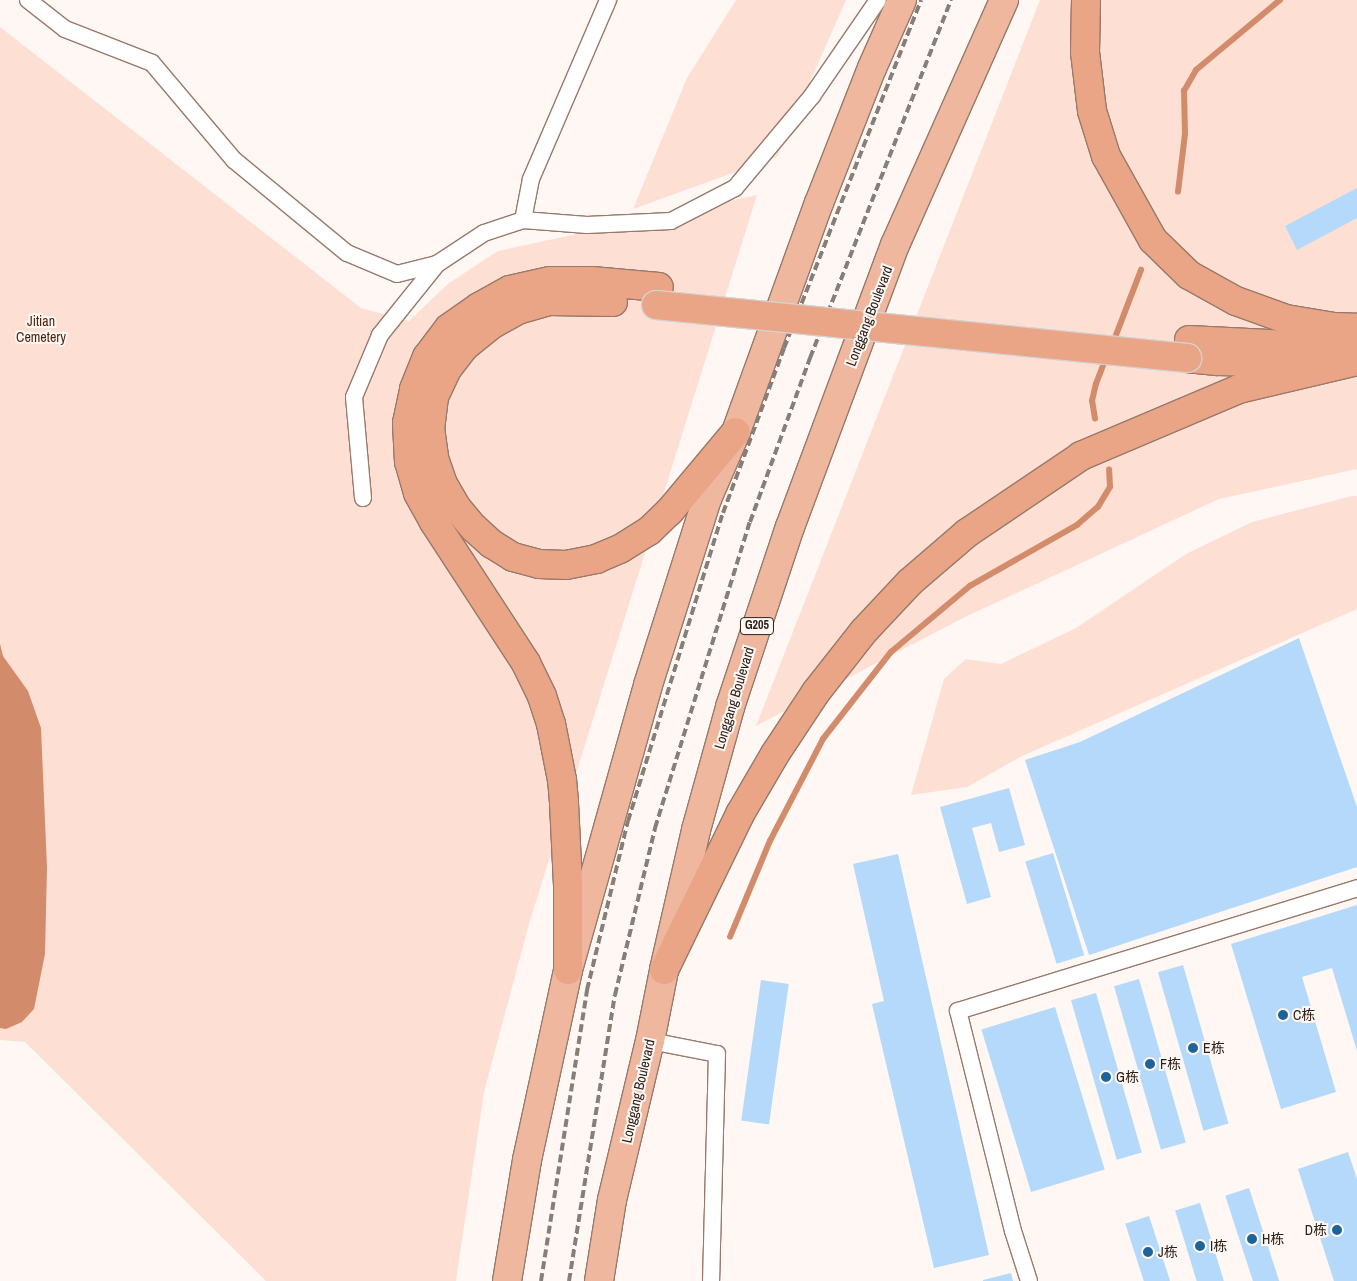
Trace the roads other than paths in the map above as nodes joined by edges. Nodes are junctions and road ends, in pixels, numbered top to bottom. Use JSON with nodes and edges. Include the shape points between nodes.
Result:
{"nodes":[{"id":1,"x":28,"y":0,"type":"edge"},
{"id":2,"x":608,"y":0,"type":"edge"},
{"id":3,"x":878,"y":0,"type":"edge"},
{"id":4,"x":902,"y":0,"type":"edge"},
{"id":5,"x":1004,"y":0,"type":"edge"},
{"id":6,"x":1086,"y":0,"type":"edge"},
{"id":7,"x":522,"y":220,"type":"junction"},
{"id":8,"x":437,"y":264,"type":"junction"},
{"id":9,"x":658,"y":296,"type":"junction"},
{"id":10,"x":1357,"y":328,"type":"edge"},
{"id":11,"x":1357,"y":342,"type":"edge"},
{"id":12,"x":1188,"y":349,"type":"junction"},
{"id":13,"x":1357,"y":360,"type":"edge"},
{"id":14,"x":736,"y":432,"type":"junction"},
{"id":15,"x":362,"y":498,"type":"dead end"},
{"id":16,"x":1357,"y":888,"type":"edge"},
{"id":17,"x":568,"y":970,"type":"junction"},
{"id":18,"x":664,"y":970,"type":"junction"},
{"id":19,"x":650,"y":1042,"type":"junction"},
{"id":20,"x":507,"y":1281,"type":"edge"},
{"id":21,"x":599,"y":1281,"type":"edge"},
{"id":22,"x":710,"y":1281,"type":"edge"},
{"id":23,"x":1029,"y":1281,"type":"edge"}],
"edges":[{"from":1,"to":8,"type":"street","via":[[65,29],[152,63],[234,160],[347,253],[397,274]]},
{"from":2,"to":7,"type":"street","via":[[531,179]]},
{"from":3,"to":7,"type":"street","via":[[812,96],[735,188],[671,221],[587,225]]},
{"from":4,"to":14,"type":"highway","via":[[819,203]]},
{"from":5,"to":18,"type":"highway","name":"Longgang Boulevard","number":"G205","via":[[895,246],[790,527],[730,707],[696,830]]},
{"from":6,"to":10,"type":"highway","via":[[1084,52],[1092,111],[1106,156],[1153,240],[1189,275],[1236,301],[1286,319]]},
{"from":7,"to":8,"type":"street","via":[[484,233]]},
{"from":8,"to":15,"type":"street","via":[[380,334],[354,397]]},
{"from":9,"to":12,"type":"highway","bridge":true},
{"from":9,"to":14,"type":"highway","via":[[549,301],[518,310],[491,325],[465,346],[447,369],[434,397],[430,428],[434,458],[443,484],[474,528],[513,557],[539,564],[566,565],[596,560],[620,549],[656,524]]},
{"from":9,"to":17,"type":"highway","via":[[592,281],[550,281],[510,290],[450,328],[427,357],[414,389],[407,423],[409,462],[418,493],[526,664],[542,696],[564,802]]},
{"from":11,"to":12,"type":"highway"},
{"from":12,"to":13,"type":"highway","via":[[1216,361],[1310,363]]},
{"from":13,"to":18,"type":"highway","via":[[1239,389],[1081,456],[967,533],[917,576],[864,631],[816,692],[775,754],[740,814]]},
{"from":14,"to":17,"type":"highway","via":[[707,499],[648,685]]},
{"from":16,"to":23,"type":"street","via":[[958,1011]]},
{"from":17,"to":20,"type":"highway","via":[[527,1160]]},
{"from":18,"to":19,"type":"highway","name":"Longgang Boulevard","number":"G205"},
{"from":19,"to":21,"type":"highway","name":"Longgang Boulevard","number":"G205","via":[[612,1200]]},
{"from":19,"to":22,"type":"street","via":[[717,1054]]}]}
